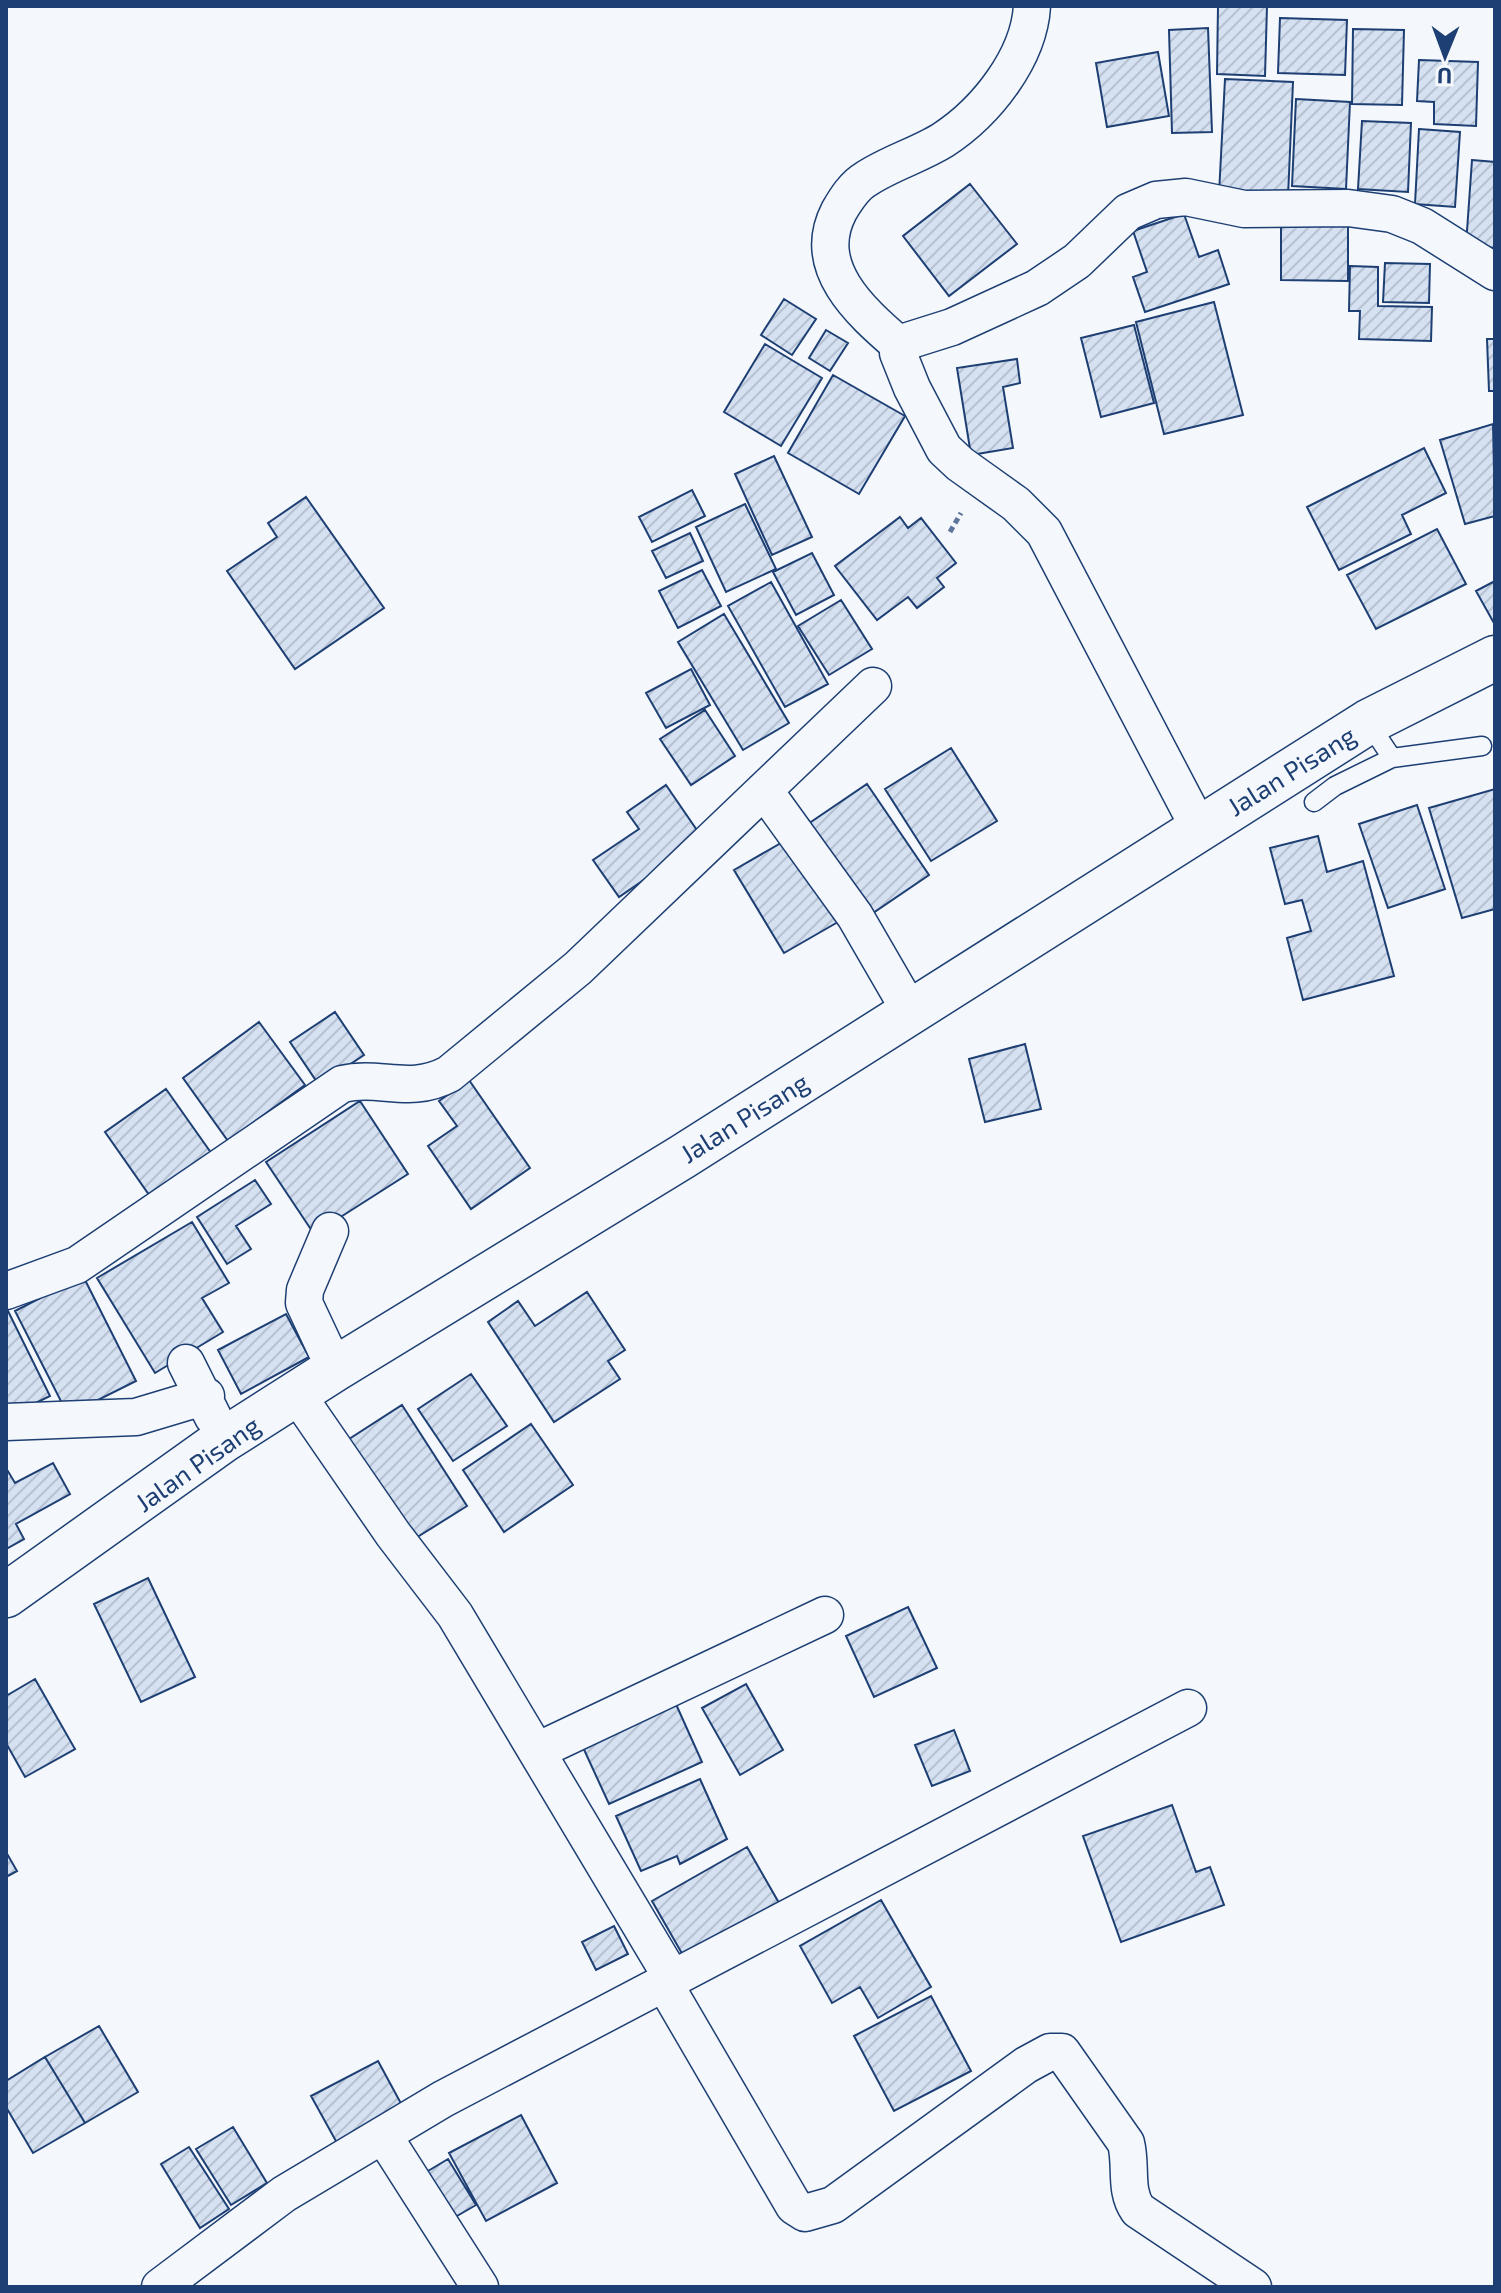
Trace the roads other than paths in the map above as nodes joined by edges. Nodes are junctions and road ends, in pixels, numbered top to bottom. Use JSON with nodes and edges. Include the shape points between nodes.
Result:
{"nodes":[{"id":1,"x":1032,"y":6,"type":"edge"},
{"id":2,"x":1495,"y":272,"type":"edge"},
{"id":3,"x":898,"y":344,"type":"junction"},
{"id":4,"x":1495,"y":658,"type":"edge"},
{"id":5,"x":873,"y":686,"type":"dead end"},
{"id":6,"x":1368,"y":722,"type":"junction"},
{"id":7,"x":1482,"y":746,"type":"dead end"},
{"id":8,"x":1392,"y":758,"type":"junction"},
{"id":9,"x":764,"y":790,"type":"junction"},
{"id":10,"x":1314,"y":802,"type":"dead end"},
{"id":11,"x":1199,"y":828,"type":"junction"},
{"id":12,"x":910,"y":1011,"type":"junction"},
{"id":13,"x":330,"y":1231,"type":"dead end"},
{"id":14,"x":6,"y":1291,"type":"edge"},
{"id":15,"x":186,"y":1363,"type":"dead end"},
{"id":16,"x":335,"y":1369,"type":"junction"},
{"id":17,"x":206,"y":1396,"type":"junction"},
{"id":18,"x":298,"y":1396,"type":"junction"},
{"id":19,"x":6,"y":1422,"type":"edge"},
{"id":20,"x":222,"y":1441,"type":"junction"},
{"id":21,"x":6,"y":1595,"type":"edge"},
{"id":22,"x":825,"y":1615,"type":"dead end"},
{"id":23,"x":1188,"y":1708,"type":"dead end"},
{"id":24,"x":537,"y":1751,"type":"junction"},
{"id":25,"x":668,"y":1980,"type":"junction"},
{"id":26,"x":383,"y":2135,"type":"junction"},
{"id":27,"x":160,"y":2287,"type":"edge"},
{"id":28,"x":480,"y":2287,"type":"edge"},
{"id":29,"x":1253,"y":2287,"type":"edge"}],
"edges":[{"from":1,"to":3,"type":"street","via":[[1026,39],[1010,71],[966,122],[864,180],[836,218],[830,254],[839,280],[865,315]]},
{"from":2,"to":3,"type":"street","via":[[1422,226],[1392,214],[1348,208],[1244,209],[1186,197],[1156,200],[1128,212],[1077,261],[1037,288],[952,327]]},
{"from":3,"to":11,"type":"street","via":[[912,388],[944,449],[1044,532]]},
{"from":4,"to":6,"type":"street","name":"Jalan Pisang"},
{"from":5,"to":9,"type":"street"},
{"from":6,"to":8,"type":"lane"},
{"from":6,"to":11,"type":"street","name":"Jalan Pisang"},
{"from":7,"to":8,"type":"lane"},
{"from":8,"to":10,"type":"lane"},
{"from":9,"to":12,"type":"street","via":[[855,916]]},
{"from":9,"to":14,"type":"street","via":[[578,968],[449,1074],[413,1086],[342,1084],[77,1265]]},
{"from":11,"to":12,"type":"street","name":"Jalan Pisang"},
{"from":12,"to":16,"type":"street","name":"Jalan Pisang"},
{"from":13,"to":16,"type":"street","via":[[304,1303]]},
{"from":15,"to":17,"type":"street"},
{"from":16,"to":18,"type":"street","name":"Jalan Pisang"},
{"from":17,"to":19,"type":"street","via":[[136,1417]]},
{"from":17,"to":20,"type":"street"},
{"from":18,"to":20,"type":"street","name":"Jalan Pisang"},
{"from":18,"to":24,"type":"street","via":[[455,1615]]},
{"from":20,"to":21,"type":"street","name":"Jalan Pisang"},
{"from":22,"to":24,"type":"street"},
{"from":23,"to":25,"type":"street"},
{"from":24,"to":25,"type":"street"},
{"from":25,"to":26,"type":"street"},
{"from":25,"to":29,"type":"street","via":[[794,2206],[805,2213],[833,2205],[1026,2065],[1050,2052],[1062,2052],[1126,2143],[1129,2197],[1138,2210]]},
{"from":26,"to":27,"type":"street","via":[[284,2194]]},
{"from":26,"to":28,"type":"street"}]}
